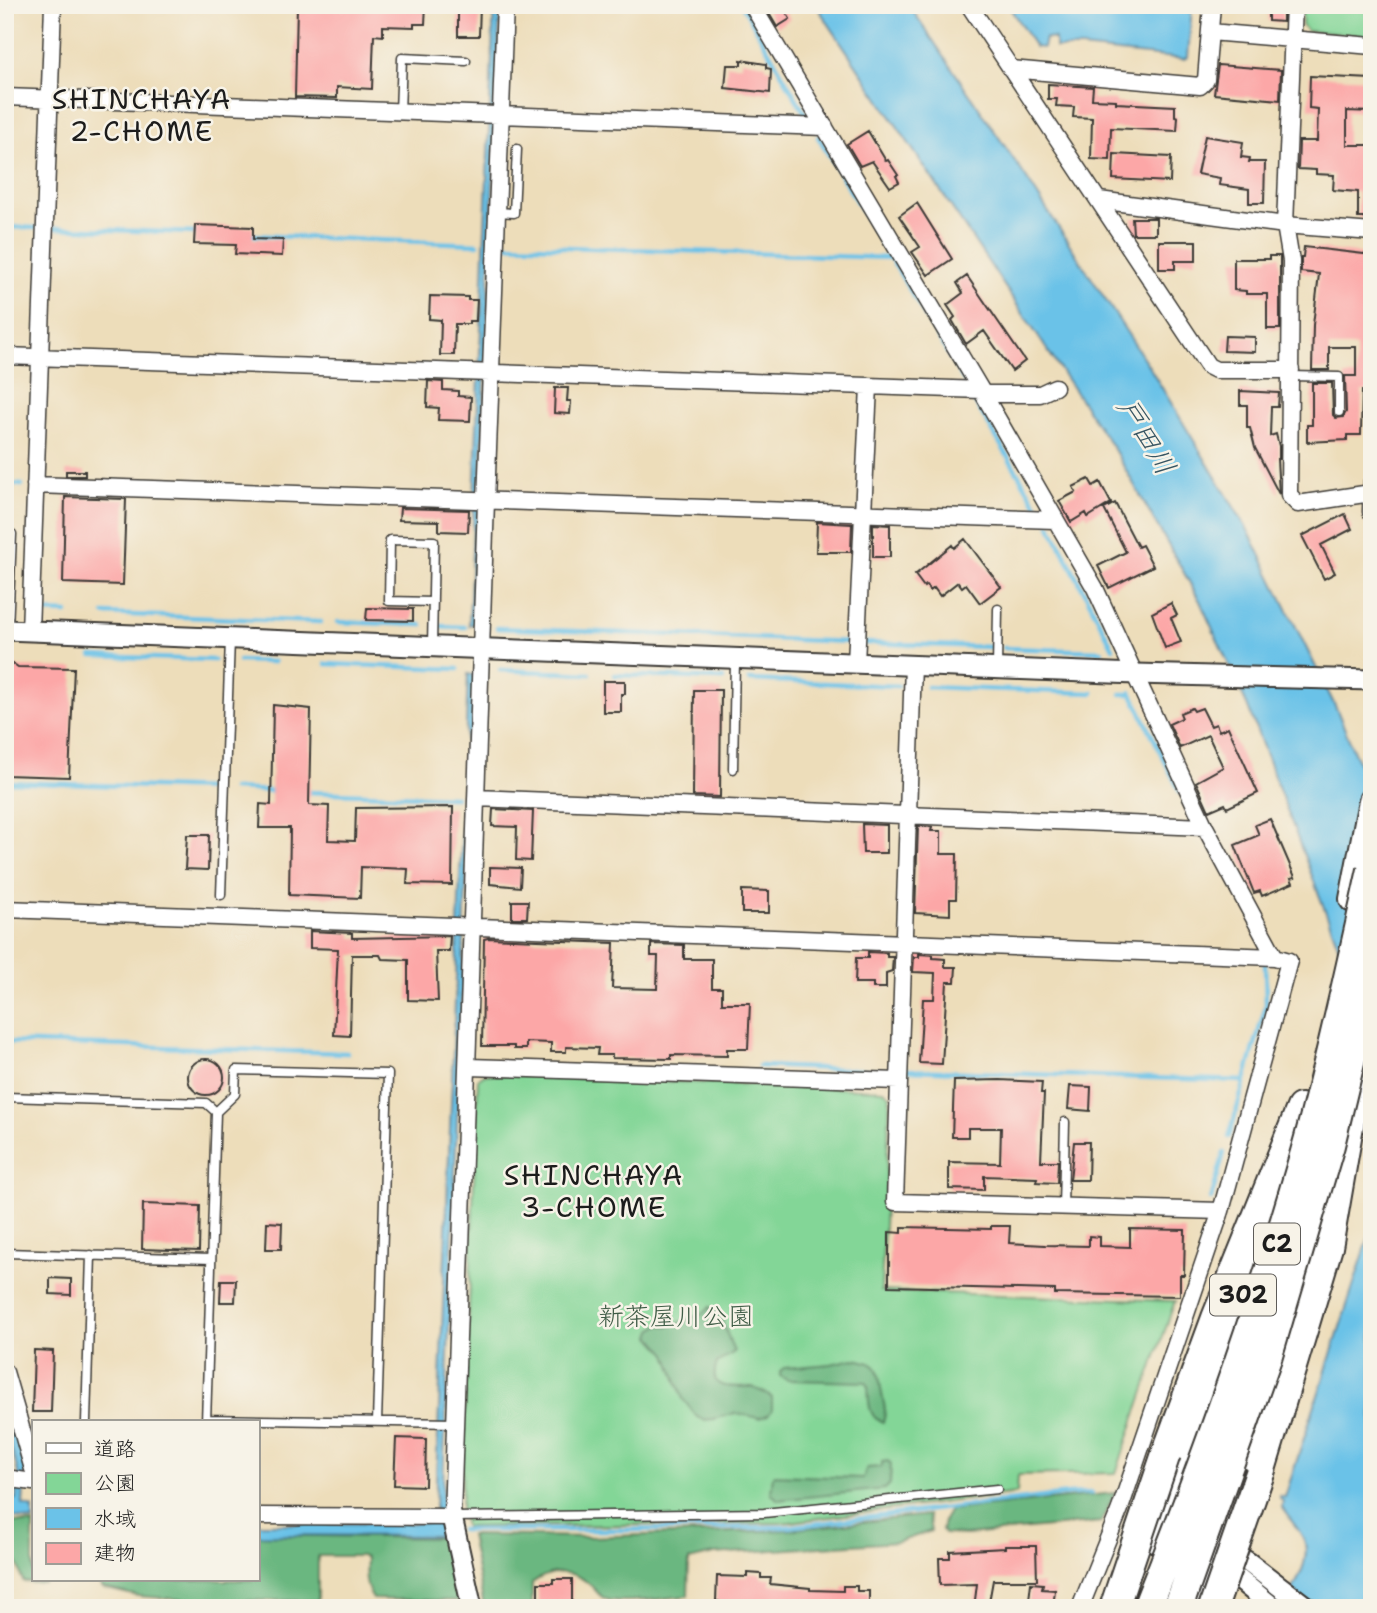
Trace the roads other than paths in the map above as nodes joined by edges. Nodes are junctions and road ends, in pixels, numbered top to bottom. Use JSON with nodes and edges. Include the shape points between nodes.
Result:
{"nodes":[{"id":1,"x":53,"y":5,"type":"edge"},
{"id":2,"x":506,"y":5,"type":"edge"},
{"id":3,"x":752,"y":5,"type":"edge"},
{"id":4,"x":969,"y":5,"type":"edge"},
{"id":5,"x":1213,"y":5,"type":"edge"},
{"id":6,"x":1294,"y":5,"type":"edge"},
{"id":7,"x":1210,"y":32,"type":"junction"},
{"id":8,"x":1294,"y":39,"type":"junction"},
{"id":9,"x":1372,"y":46,"type":"edge"},
{"id":10,"x":466,"y":61,"type":"dead end"},
{"id":11,"x":1012,"y":69,"type":"junction"},
{"id":12,"x":5,"y":97,"type":"edge"},
{"id":13,"x":50,"y":98,"type":"junction"},
{"id":14,"x":400,"y":112,"type":"junction"},
{"id":15,"x":495,"y":116,"type":"junction"},
{"id":16,"x":825,"y":127,"type":"junction"},
{"id":17,"x":517,"y":149,"type":"dead end"},
{"id":18,"x":1099,"y":200,"type":"junction"},
{"id":19,"x":497,"y":212,"type":"junction"},
{"id":20,"x":1284,"y":225,"type":"junction"},
{"id":21,"x":1372,"y":232,"type":"edge"},
{"id":22,"x":5,"y":356,"type":"edge"},
{"id":23,"x":40,"y":357,"type":"junction"},
{"id":24,"x":485,"y":373,"type":"junction"},
{"id":25,"x":1290,"y":373,"type":"junction"},
{"id":26,"x":869,"y":386,"type":"junction"},
{"id":27,"x":1055,"y":387,"type":"dead end"},
{"id":28,"x":982,"y":392,"type":"junction"},
{"id":29,"x":1339,"y":412,"type":"dead end"},
{"id":30,"x":35,"y":485,"type":"junction"},
{"id":31,"x":1371,"y":487,"type":"edge"},
{"id":32,"x":480,"y":501,"type":"junction"},
{"id":33,"x":1371,"y":512,"type":"edge"},
{"id":34,"x":863,"y":514,"type":"junction"},
{"id":35,"x":1055,"y":520,"type":"junction"},
{"id":36,"x":12,"y":534,"type":"dead end"},
{"id":37,"x":433,"y":602,"type":"junction"},
{"id":38,"x":998,"y":609,"type":"dead end"},
{"id":39,"x":6,"y":631,"type":"edge"},
{"id":40,"x":30,"y":631,"type":"junction"},
{"id":41,"x":230,"y":639,"type":"junction"},
{"id":42,"x":432,"y":648,"type":"junction"},
{"id":43,"x":482,"y":650,"type":"junction"},
{"id":44,"x":735,"y":659,"type":"junction"},
{"id":45,"x":856,"y":663,"type":"junction"},
{"id":46,"x":913,"y":665,"type":"junction"},
{"id":47,"x":997,"y":668,"type":"junction"},
{"id":48,"x":1136,"y":674,"type":"junction"},
{"id":49,"x":1372,"y":680,"type":"edge"},
{"id":50,"x":733,"y":769,"type":"dead end"},
{"id":51,"x":477,"y":798,"type":"junction"},
{"id":52,"x":1372,"y":801,"type":"edge"},
{"id":53,"x":908,"y":815,"type":"junction"},
{"id":54,"x":1205,"y":827,"type":"junction"},
{"id":55,"x":1372,"y":870,"type":"edge"},
{"id":56,"x":221,"y":895,"type":"dead end"},
{"id":57,"x":5,"y":909,"type":"edge"},
{"id":58,"x":465,"y":926,"type":"junction"},
{"id":59,"x":903,"y":943,"type":"junction"},
{"id":60,"x":1275,"y":957,"type":"junction"},
{"id":61,"x":1372,"y":971,"type":"edge"},
{"id":62,"x":1372,"y":1027,"type":"edge"},
{"id":63,"x":469,"y":1067,"type":"junction"},
{"id":64,"x":898,"y":1081,"type":"junction"},
{"id":65,"x":5,"y":1097,"type":"edge"},
{"id":66,"x":1301,"y":1108,"type":"junction"},
{"id":67,"x":216,"y":1112,"type":"junction"},
{"id":68,"x":1351,"y":1114,"type":"junction"},
{"id":69,"x":1065,"y":1122,"type":"dead end"},
{"id":70,"x":1063,"y":1207,"type":"junction"},
{"id":71,"x":1222,"y":1211,"type":"junction"},
{"id":72,"x":5,"y":1253,"type":"edge"},
{"id":73,"x":91,"y":1255,"type":"junction"},
{"id":74,"x":211,"y":1259,"type":"junction"},
{"id":75,"x":5,"y":1372,"type":"edge"},
{"id":76,"x":86,"y":1420,"type":"edge"},
{"id":77,"x":207,"y":1420,"type":"edge"},
{"id":78,"x":259,"y":1421,"type":"edge"},
{"id":79,"x":377,"y":1422,"type":"junction"},
{"id":80,"x":452,"y":1423,"type":"junction"},
{"id":81,"x":24,"y":1478,"type":"edge"},
{"id":82,"x":997,"y":1489,"type":"dead end"},
{"id":83,"x":1120,"y":1509,"type":"junction"},
{"id":84,"x":259,"y":1516,"type":"edge"},
{"id":85,"x":444,"y":1517,"type":"junction"},
{"id":86,"x":1165,"y":1525,"type":"junction"},
{"id":87,"x":1215,"y":1553,"type":"junction"},
{"id":88,"x":1265,"y":1604,"type":"edge"},
{"id":89,"x":472,"y":1608,"type":"edge"},
{"id":90,"x":1080,"y":1608,"type":"edge"},
{"id":91,"x":1114,"y":1608,"type":"edge"},
{"id":92,"x":1134,"y":1608,"type":"edge"},
{"id":93,"x":1147,"y":1608,"type":"edge"},
{"id":94,"x":1178,"y":1608,"type":"edge"},
{"id":95,"x":1196,"y":1608,"type":"edge"},
{"id":96,"x":1213,"y":1608,"type":"edge"},
{"id":97,"x":1308,"y":1608,"type":"edge"}],
"edges":[{"from":1,"to":13,"type":"street"},
{"from":2,"to":15,"type":"street"},
{"from":3,"to":16,"type":"street"},
{"from":4,"to":11,"type":"street"},
{"from":5,"to":7,"type":"street"},
{"from":6,"to":8,"type":"street"},
{"from":7,"to":8,"type":"street"},
{"from":7,"to":11,"type":"street","via":[[1206,79],[1200,86]]},
{"from":8,"to":9,"type":"street"},
{"from":8,"to":20,"type":"street"},
{"from":10,"to":14,"type":"lane","via":[[402,58]]},
{"from":11,"to":18,"type":"street"},
{"from":12,"to":13,"type":"street"},
{"from":13,"to":14,"type":"street"},
{"from":13,"to":23,"type":"street"},
{"from":14,"to":15,"type":"street"},
{"from":15,"to":16,"type":"street"},
{"from":15,"to":19,"type":"street"},
{"from":16,"to":28,"type":"street"},
{"from":17,"to":19,"type":"lane","via":[[514,213]]},
{"from":18,"to":20,"type":"street"},
{"from":18,"to":25,"type":"street","via":[[1208,366]]},
{"from":19,"to":24,"type":"street"},
{"from":20,"to":21,"type":"street"},
{"from":20,"to":25,"type":"street","via":[[1291,261]]},
{"from":22,"to":23,"type":"street"},
{"from":23,"to":24,"type":"street"},
{"from":23,"to":30,"type":"street"},
{"from":24,"to":26,"type":"street"},
{"from":24,"to":32,"type":"street"},
{"from":25,"to":29,"type":"lane","via":[[1339,377]]},
{"from":25,"to":31,"type":"street","via":[[1289,495],[1298,504]]},
{"from":26,"to":28,"type":"street"},
{"from":26,"to":34,"type":"street"},
{"from":27,"to":28,"type":"street","via":[[1040,394]]},
{"from":28,"to":35,"type":"street"},
{"from":30,"to":32,"type":"street"},
{"from":30,"to":40,"type":"street"},
{"from":31,"to":33,"type":"street"},
{"from":32,"to":34,"type":"street"},
{"from":32,"to":43,"type":"street"},
{"from":34,"to":35,"type":"street"},
{"from":34,"to":45,"type":"street"},
{"from":35,"to":48,"type":"street"},
{"from":36,"to":39,"type":"lane"},
{"from":37,"to":37,"type":"lane","via":[[388,601],[390,540],[434,541]]},
{"from":37,"to":42,"type":"lane"},
{"from":38,"to":47,"type":"lane"},
{"from":39,"to":40,"type":"street"},
{"from":40,"to":41,"type":"street"},
{"from":41,"to":42,"type":"street"},
{"from":41,"to":56,"type":"lane"},
{"from":42,"to":43,"type":"street"},
{"from":43,"to":44,"type":"street"},
{"from":43,"to":51,"type":"street"},
{"from":44,"to":45,"type":"street"},
{"from":44,"to":50,"type":"lane"},
{"from":45,"to":46,"type":"street"},
{"from":46,"to":47,"type":"street"},
{"from":46,"to":53,"type":"street"},
{"from":47,"to":48,"type":"street"},
{"from":48,"to":49,"type":"street"},
{"from":48,"to":54,"type":"street"},
{"from":51,"to":53,"type":"street"},
{"from":51,"to":58,"type":"street"},
{"from":52,"to":66,"type":"highway","number":"302","via":[[1338,977]]},
{"from":53,"to":54,"type":"street"},
{"from":53,"to":59,"type":"street"},
{"from":54,"to":60,"type":"street"},
{"from":55,"to":93,"type":"highway","number":"C2","bridge":true,"via":[[1341,1014],[1276,1247]]},
{"from":57,"to":58,"type":"street"},
{"from":58,"to":59,"type":"street"},
{"from":58,"to":63,"type":"street"},
{"from":59,"to":60,"type":"street"},
{"from":59,"to":64,"type":"street"},
{"from":60,"to":71,"type":"street","via":[[1289,961]]},
{"from":61,"to":94,"type":"highway","number":"C2","bridge":true,"via":[[1330,1145],[1275,1332]]},
{"from":62,"to":68,"type":"highway","number":"302"},
{"from":63,"to":64,"type":"street"},
{"from":63,"to":80,"type":"street"},
{"from":64,"to":70,"type":"street","via":[[895,1202]]},
{"from":65,"to":67,"type":"lane","via":[[205,1103]]},
{"from":66,"to":86,"type":"highway","number":"302","via":[[1271,1218]]},
{"from":66,"to":91,"type":"highway","bridge":true,"via":[[1216,1318]]},
{"from":67,"to":74,"type":"lane"},
{"from":67,"to":79,"type":"lane","via":[[235,1094],[236,1070],[388,1074]]},
{"from":68,"to":87,"type":"highway","number":"302"},
{"from":68,"to":96,"type":"highway","bridge":true,"via":[[1328,1247],[1260,1473]]},
{"from":69,"to":70,"type":"lane"},
{"from":70,"to":71,"type":"street"},
{"from":71,"to":83,"type":"street"},
{"from":72,"to":73,"type":"lane"},
{"from":73,"to":74,"type":"lane"},
{"from":73,"to":76,"type":"lane"},
{"from":74,"to":77,"type":"lane"},
{"from":75,"to":81,"type":"street"},
{"from":78,"to":79,"type":"lane"},
{"from":79,"to":80,"type":"lane"},
{"from":80,"to":85,"type":"street"},
{"from":82,"to":85,"type":"lane","via":[[764,1513]]},
{"from":83,"to":86,"type":"street"},
{"from":83,"to":90,"type":"street"},
{"from":84,"to":85,"type":"street"},
{"from":85,"to":89,"type":"street","via":[[457,1539]]},
{"from":86,"to":87,"type":"street"},
{"from":86,"to":92,"type":"highway","number":"302"},
{"from":87,"to":88,"type":"street"},
{"from":87,"to":95,"type":"highway","number":"302"},
{"from":87,"to":97,"type":"street","via":[[1248,1562]]}]}
